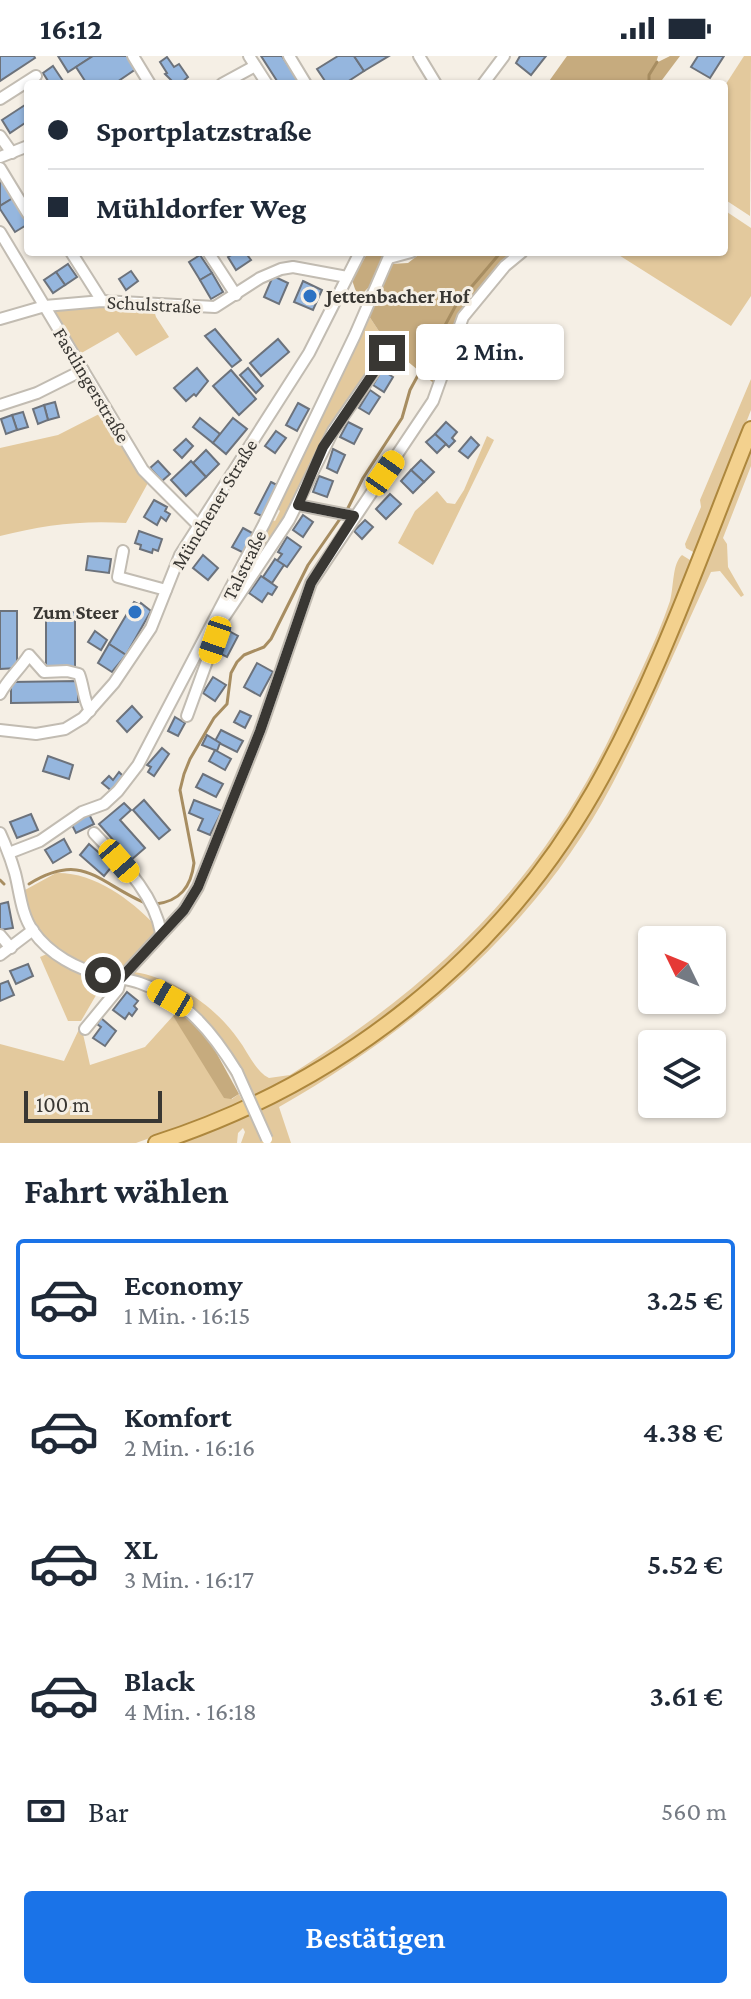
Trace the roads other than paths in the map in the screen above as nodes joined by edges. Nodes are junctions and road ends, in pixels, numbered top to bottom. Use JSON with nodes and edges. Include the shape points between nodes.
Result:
{"nodes":[{"id":1,"x":133,"y":56,"type":"edge"},
{"id":2,"x":289,"y":56,"type":"edge"},
{"id":3,"x":419,"y":56,"type":"edge"},
{"id":4,"x":501,"y":57,"type":"edge"},
{"id":5,"x":252,"y":61,"type":"edge"},
{"id":6,"x":36,"y":76,"type":"dead end"},
{"id":7,"x":30,"y":80,"type":"edge"},
{"id":8,"x":148,"y":80,"type":"edge"},
{"id":9,"x":227,"y":80,"type":"edge"},
{"id":10,"x":264,"y":80,"type":"edge"},
{"id":11,"x":304,"y":80,"type":"edge"},
{"id":12,"x":434,"y":80,"type":"edge"},
{"id":13,"x":486,"y":80,"type":"edge"},
{"id":14,"x":24,"y":84,"type":"edge"},
{"id":15,"x":0,"y":99,"type":"edge"},
{"id":16,"x":0,"y":136,"type":"edge"},
{"id":17,"x":24,"y":147,"type":"edge"},
{"id":18,"x":4,"y":153,"type":"edge"},
{"id":19,"x":0,"y":168,"type":"edge"},
{"id":20,"x":24,"y":207,"type":"edge"},
{"id":21,"x":0,"y":232,"type":"edge"},
{"id":22,"x":77,"y":256,"type":"edge"},
{"id":23,"x":211,"y":256,"type":"edge"},
{"id":24,"x":358,"y":256,"type":"edge"},
{"id":25,"x":390,"y":256,"type":"edge"},
{"id":26,"x":517,"y":256,"type":"edge"},
{"id":27,"x":347,"y":277,"type":"junction"},
{"id":28,"x":236,"y":295,"type":"junction"},
{"id":29,"x":102,"y":301,"type":"junction"},
{"id":30,"x":45,"y":306,"type":"junction"},
{"id":31,"x":0,"y":319,"type":"edge"},
{"id":32,"x":387,"y":353,"type":"dead end"},
{"id":33,"x":83,"y":370,"type":"junction"},
{"id":34,"x":0,"y":405,"type":"edge"},
{"id":35,"x":751,"y":429,"type":"edge"},
{"id":36,"x":298,"y":505,"type":"junction"},
{"id":37,"x":352,"y":516,"type":"junction"},
{"id":38,"x":199,"y":526,"type":"junction"},
{"id":39,"x":123,"y":551,"type":"dead end"},
{"id":40,"x":166,"y":590,"type":"junction"},
{"id":41,"x":220,"y":618,"type":"junction"},
{"id":42,"x":0,"y":694,"type":"edge"},
{"id":43,"x":90,"y":711,"type":"junction"},
{"id":44,"x":187,"y":716,"type":"dead end"},
{"id":45,"x":0,"y":730,"type":"edge"},
{"id":46,"x":0,"y":833,"type":"edge"},
{"id":47,"x":94,"y":833,"type":"dead end"},
{"id":48,"x":9,"y":853,"type":"junction"},
{"id":49,"x":33,"y":930,"type":"junction"},
{"id":50,"x":161,"y":933,"type":"junction"},
{"id":51,"x":0,"y":935,"type":"edge"},
{"id":52,"x":11,"y":948,"type":"junction"},
{"id":53,"x":0,"y":955,"type":"edge"},
{"id":54,"x":121,"y":978,"type":"junction"},
{"id":55,"x":85,"y":1029,"type":"dead end"},
{"id":56,"x":268,"y":1141,"type":"edge"},
{"id":57,"x":156,"y":1143,"type":"edge"}],
"edges":[{"from":1,"to":8,"type":"street"},
{"from":2,"to":11,"type":"street"},
{"from":3,"to":12,"type":"street"},
{"from":4,"to":13,"type":"street"},
{"from":5,"to":9,"type":"street"},
{"from":5,"to":10,"type":"street"},
{"from":6,"to":7,"type":"street"},
{"from":14,"to":15,"type":"street"},
{"from":16,"to":18,"type":"street"},
{"from":17,"to":18,"type":"street"},
{"from":19,"to":20,"type":"street"},
{"from":21,"to":30,"type":"street","name":"Fastlingerstraße"},
{"from":22,"to":29,"type":"street"},
{"from":23,"to":28,"type":"street"},
{"from":24,"to":27,"type":"street","name":"Münchener Straße"},
{"from":25,"to":41,"type":"street","name":"Talstraße"},
{"from":26,"to":37,"type":"street","via":[[468,309],[433,401]]},
{"from":27,"to":28,"type":"street","name":"Schulstraße","via":[[305,267],[281,269]]},
{"from":27,"to":38,"type":"street","name":"Münchener Straße","via":[[309,353]]},
{"from":28,"to":29,"type":"street","name":"Schulstraße","via":[[210,308]]},
{"from":29,"to":30,"type":"street","name":"Schulstraße"},
{"from":30,"to":31,"type":"street","name":"Schulstraße"},
{"from":30,"to":33,"type":"street","name":"Fastlingerstraße"},
{"from":32,"to":36,"type":"street","via":[[323,447]]},
{"from":33,"to":34,"type":"street"},
{"from":33,"to":38,"type":"street","name":"Fastlingerstraße","via":[[147,475]]},
{"from":35,"to":57,"type":"main road","via":[[613,756],[560,846],[517,903],[438,984],[367,1040],[251,1106]]},
{"from":36,"to":37,"type":"street"},
{"from":36,"to":41,"type":"street"},
{"from":37,"to":50,"type":"street","via":[[311,583],[198,887]]},
{"from":38,"to":40,"type":"street","name":"Münchener Straße"},
{"from":39,"to":40,"type":"street","via":[[118,577]]},
{"from":40,"to":43,"type":"street","name":"Münchener Straße","via":[[142,642]]},
{"from":41,"to":44,"type":"street"},
{"from":41,"to":48,"type":"street","name":"Talstraße","via":[[138,765],[118,791],[40,841]]},
{"from":42,"to":43,"type":"street","via":[[29,655],[44,672],[79,674]]},
{"from":43,"to":45,"type":"street","name":"Münchener Straße","via":[[50,733]]},
{"from":46,"to":48,"type":"street"},
{"from":47,"to":50,"type":"street","via":[[138,883],[155,910]]},
{"from":48,"to":49,"type":"street"},
{"from":49,"to":52,"type":"street"},
{"from":49,"to":54,"type":"street","via":[[77,966]]},
{"from":50,"to":54,"type":"street"},
{"from":51,"to":52,"type":"street"},
{"from":52,"to":53,"type":"street"},
{"from":54,"to":55,"type":"street"},
{"from":54,"to":56,"type":"street","bridge":true,"via":[[155,989],[209,1031],[237,1072]]}]}
